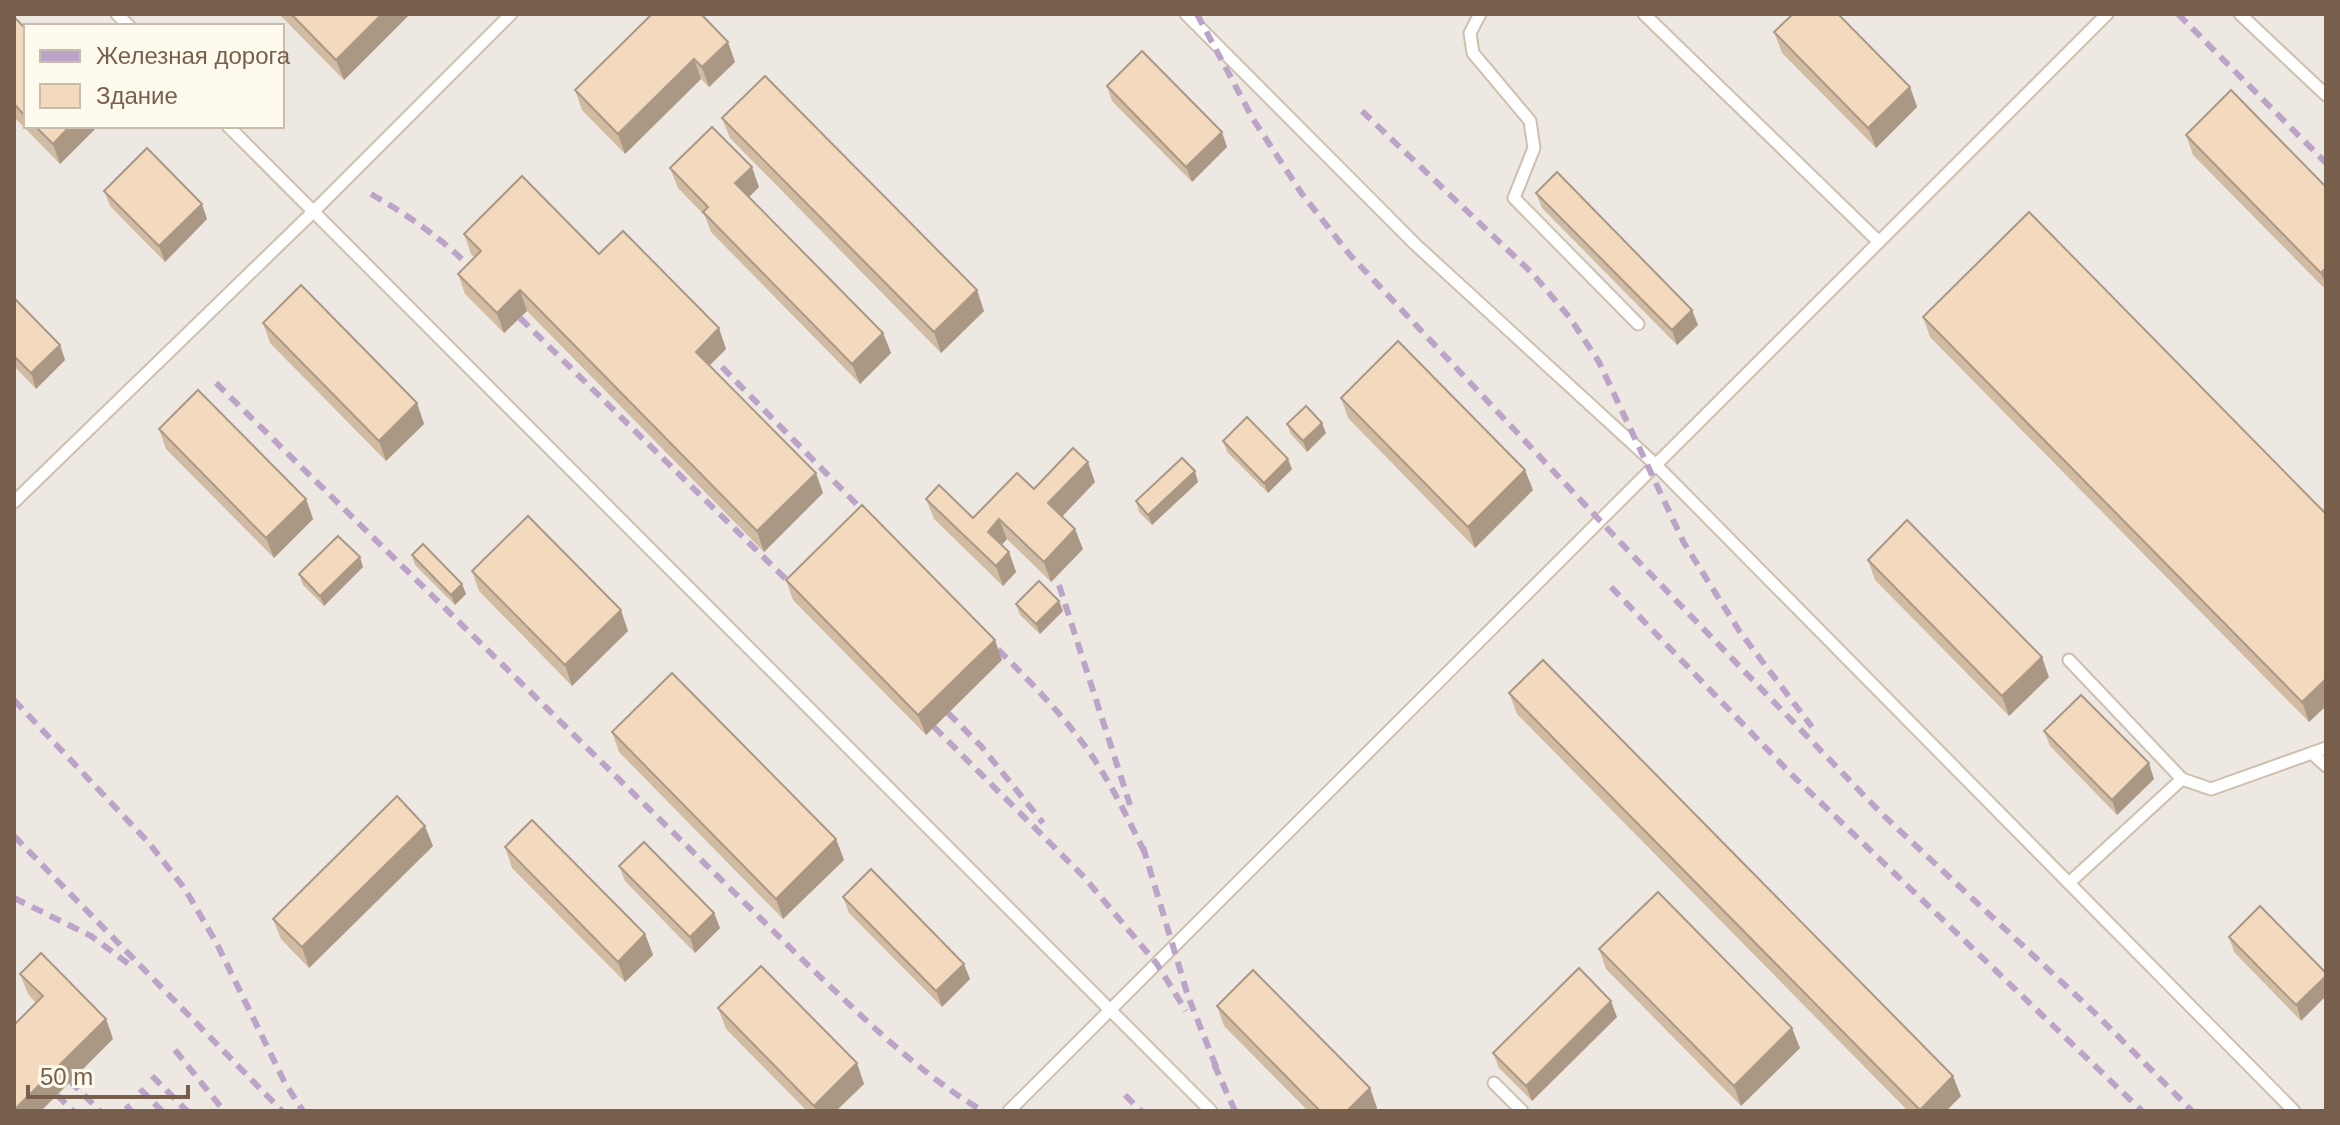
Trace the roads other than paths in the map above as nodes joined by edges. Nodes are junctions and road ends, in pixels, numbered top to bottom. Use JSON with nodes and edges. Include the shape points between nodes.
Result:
{"nodes":[{"id":1,"x":511,"y":14,"type":"edge"},
{"id":2,"x":1186,"y":14,"type":"edge"},
{"id":3,"x":1480,"y":14,"type":"edge"},
{"id":4,"x":1644,"y":14,"type":"edge"},
{"id":5,"x":2107,"y":14,"type":"edge"},
{"id":6,"x":2240,"y":14,"type":"edge"},
{"id":7,"x":2326,"y":95,"type":"edge"},
{"id":8,"x":230,"y":128,"type":"edge"},
{"id":9,"x":313,"y":212,"type":"junction"},
{"id":10,"x":1879,"y":242,"type":"junction"},
{"id":11,"x":1638,"y":324,"type":"dead end"},
{"id":12,"x":1656,"y":465,"type":"junction"},
{"id":13,"x":14,"y":502,"type":"edge"},
{"id":14,"x":2069,"y":660,"type":"dead end"},
{"id":15,"x":2326,"y":748,"type":"edge"},
{"id":16,"x":2312,"y":753,"type":"junction"},
{"id":17,"x":2326,"y":766,"type":"edge"},
{"id":18,"x":2182,"y":779,"type":"junction"},
{"id":19,"x":2069,"y":883,"type":"junction"},
{"id":20,"x":1111,"y":1011,"type":"junction"},
{"id":21,"x":1494,"y":1083,"type":"dead end"},
{"id":22,"x":1009,"y":1111,"type":"edge"},
{"id":23,"x":1211,"y":1111,"type":"edge"},
{"id":24,"x":1522,"y":1111,"type":"edge"},
{"id":25,"x":2294,"y":1111,"type":"edge"}],
"edges":[{"from":1,"to":9,"type":"lane"},
{"from":2,"to":12,"type":"lane","via":[[1416,245]]},
{"from":3,"to":11,"type":"lane","via":[[1470,33],[1473,53],[1530,121],[1534,148],[1514,198]]},
{"from":4,"to":10,"type":"lane"},
{"from":5,"to":10,"type":"lane"},
{"from":6,"to":7,"type":"lane"},
{"from":8,"to":9,"type":"lane"},
{"from":9,"to":13,"type":"lane"},
{"from":9,"to":20,"type":"lane"},
{"from":10,"to":12,"type":"lane"},
{"from":12,"to":19,"type":"lane"},
{"from":12,"to":20,"type":"lane"},
{"from":14,"to":18,"type":"lane"},
{"from":15,"to":16,"type":"lane"},
{"from":16,"to":17,"type":"lane"},
{"from":16,"to":18,"type":"lane","via":[[2211,789]]},
{"from":18,"to":19,"type":"lane"},
{"from":19,"to":25,"type":"lane"},
{"from":20,"to":22,"type":"lane"},
{"from":20,"to":23,"type":"lane"},
{"from":21,"to":24,"type":"lane"}]}
